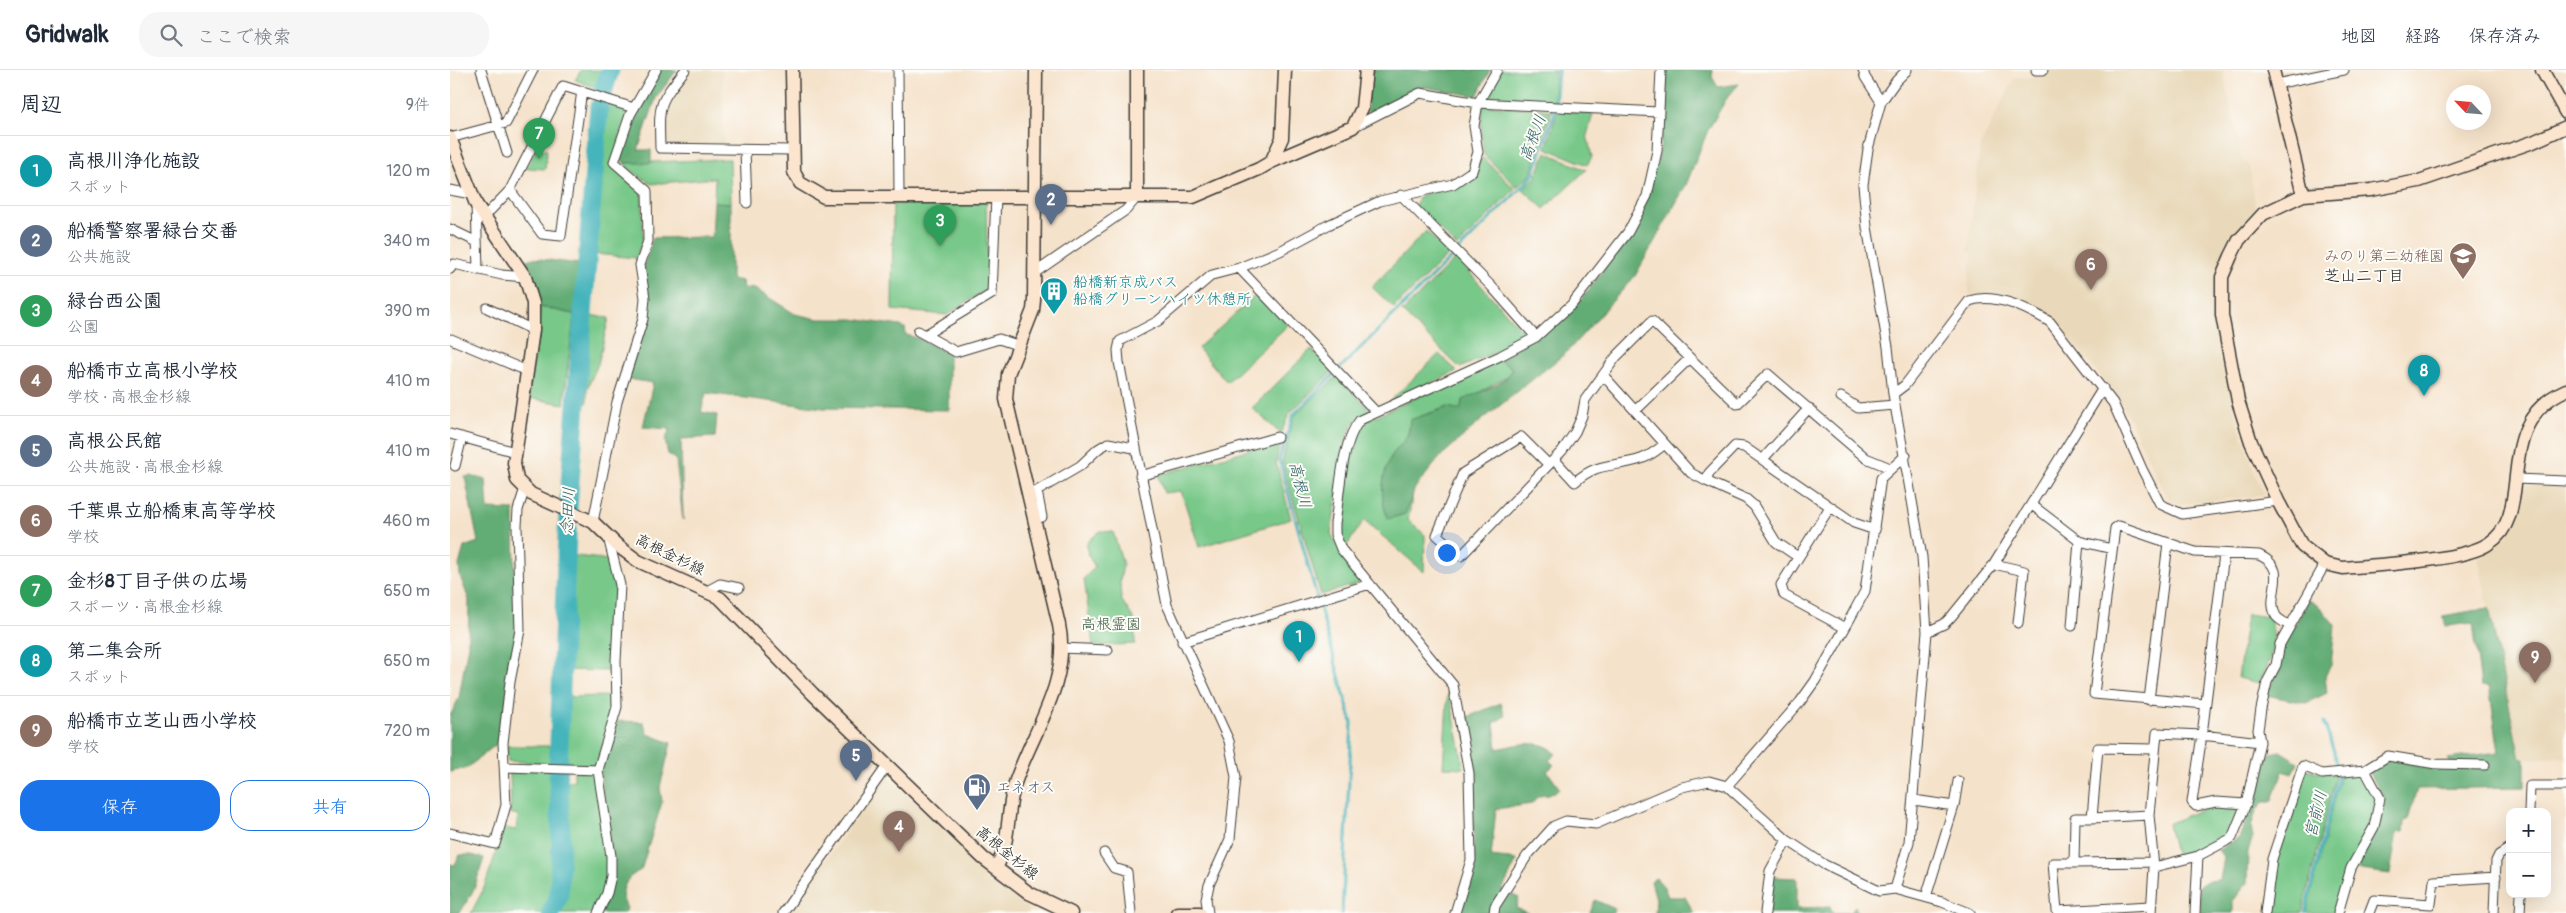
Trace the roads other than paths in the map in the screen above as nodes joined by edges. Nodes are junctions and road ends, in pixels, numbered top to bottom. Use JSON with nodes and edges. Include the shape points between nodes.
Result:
{"nodes":[{"id":1,"x":533,"y":70,"type":"edge"},
{"id":2,"x":656,"y":70,"type":"edge"},
{"id":3,"x":685,"y":70,"type":"edge"},
{"id":4,"x":792,"y":70,"type":"edge"},
{"id":5,"x":898,"y":70,"type":"edge"},
{"id":6,"x":1036,"y":70,"type":"edge"},
{"id":7,"x":1137,"y":70,"type":"edge"},
{"id":8,"x":1284,"y":70,"type":"edge"},
{"id":9,"x":1366,"y":70,"type":"edge"},
{"id":10,"x":1497,"y":70,"type":"edge"},
{"id":11,"x":1661,"y":70,"type":"edge"},
{"id":12,"x":1863,"y":70,"type":"edge"},
{"id":13,"x":1907,"y":70,"type":"edge"},
{"id":14,"x":2036,"y":70,"type":"edge"},
{"id":15,"x":2043,"y":70,"type":"edge"},
{"id":16,"x":2273,"y":70,"type":"edge"},
{"id":17,"x":2344,"y":70,"type":"edge"},
{"id":18,"x":2542,"y":70,"type":"edge"},
{"id":19,"x":482,"y":72,"type":"edge"},
{"id":20,"x":2276,"y":84,"type":"junction"},
{"id":21,"x":582,"y":91,"type":"junction"},
{"id":22,"x":1881,"y":102,"type":"junction"},
{"id":23,"x":1478,"y":103,"type":"junction"},
{"id":24,"x":634,"y":108,"type":"junction"},
{"id":25,"x":1659,"y":112,"type":"junction"},
{"id":26,"x":2566,"y":113,"type":"edge"},
{"id":27,"x":497,"y":125,"type":"junction"},
{"id":28,"x":1353,"y":127,"type":"junction"},
{"id":29,"x":2566,"y":127,"type":"edge"},
{"id":30,"x":450,"y":138,"type":"edge"},
{"id":31,"x":745,"y":150,"type":"junction"},
{"id":32,"x":792,"y":150,"type":"junction"},
{"id":33,"x":507,"y":153,"type":"dead end"},
{"id":34,"x":1271,"y":162,"type":"junction"},
{"id":35,"x":450,"y":190,"type":"edge"},
{"id":36,"x":510,"y":190,"type":"junction"},
{"id":37,"x":2303,"y":195,"type":"junction"},
{"id":38,"x":899,"y":196,"type":"junction"},
{"id":39,"x":996,"y":196,"type":"junction"},
{"id":40,"x":1401,"y":196,"type":"junction"},
{"id":41,"x":1036,"y":197,"type":"junction"},
{"id":42,"x":1137,"y":197,"type":"junction"},
{"id":43,"x":473,"y":199,"type":"junction"},
{"id":44,"x":747,"y":203,"type":"dead end"},
{"id":45,"x":484,"y":216,"type":"junction"},
{"id":46,"x":450,"y":230,"type":"edge"},
{"id":47,"x":477,"y":242,"type":"junction"},
{"id":48,"x":450,"y":258,"type":"edge"},
{"id":49,"x":465,"y":265,"type":"junction"},
{"id":50,"x":1239,"y":268,"type":"junction"},
{"id":51,"x":450,"y":269,"type":"edge"},
{"id":52,"x":478,"y":270,"type":"junction"},
{"id":53,"x":1036,"y":272,"type":"junction"},
{"id":54,"x":525,"y":277,"type":"junction"},
{"id":55,"x":487,"y":308,"type":"dead end"},
{"id":56,"x":533,"y":330,"type":"junction"},
{"id":57,"x":1536,"y":338,"type":"junction"},
{"id":58,"x":452,"y":339,"type":"dead end"},
{"id":59,"x":1020,"y":346,"type":"junction"},
{"id":60,"x":1690,"y":358,"type":"junction"},
{"id":61,"x":527,"y":371,"type":"junction"},
{"id":62,"x":1603,"y":375,"type":"junction"},
{"id":63,"x":2103,"y":388,"type":"junction"},
{"id":64,"x":2566,"y":390,"type":"edge"},
{"id":65,"x":1893,"y":394,"type":"junction"},
{"id":66,"x":1841,"y":397,"type":"dead end"},
{"id":67,"x":1895,"y":405,"type":"junction"},
{"id":68,"x":1808,"y":408,"type":"junction"},
{"id":69,"x":1635,"y":411,"type":"junction"},
{"id":70,"x":1376,"y":412,"type":"junction"},
{"id":71,"x":450,"y":434,"type":"edge"},
{"id":72,"x":462,"y":437,"type":"junction"},
{"id":73,"x":1278,"y":437,"type":"dead end"},
{"id":74,"x":1665,"y":444,"type":"junction"},
{"id":75,"x":1134,"y":448,"type":"junction"},
{"id":76,"x":515,"y":452,"type":"junction"},
{"id":77,"x":1906,"y":456,"type":"junction"},
{"id":78,"x":1764,"y":459,"type":"junction"},
{"id":79,"x":1551,"y":462,"type":"junction"},
{"id":80,"x":455,"y":466,"type":"dead end"},
{"id":81,"x":1890,"y":468,"type":"junction"},
{"id":82,"x":1140,"y":476,"type":"junction"},
{"id":83,"x":2515,"y":478,"type":"junction"},
{"id":84,"x":1706,"y":481,"type":"junction"},
{"id":85,"x":2566,"y":481,"type":"edge"},
{"id":86,"x":528,"y":491,"type":"junction"},
{"id":87,"x":2278,"y":501,"type":"junction"},
{"id":88,"x":2032,"y":505,"type":"junction"},
{"id":89,"x":1830,"y":508,"type":"junction"},
{"id":90,"x":1033,"y":519,"type":"junction"},
{"id":91,"x":589,"y":520,"type":"junction"},
{"id":92,"x":1875,"y":530,"type":"junction"},
{"id":93,"x":608,"y":536,"type":"junction"},
{"id":94,"x":2079,"y":542,"type":"junction"},
{"id":95,"x":2168,"y":543,"type":"junction"},
{"id":96,"x":2112,"y":549,"type":"junction"},
{"id":97,"x":2224,"y":554,"type":"junction"},
{"id":98,"x":1798,"y":557,"type":"junction"},
{"id":99,"x":1994,"y":564,"type":"junction"},
{"id":100,"x":2325,"y":564,"type":"junction"},
{"id":101,"x":1370,"y":584,"type":"junction"},
{"id":102,"x":739,"y":588,"type":"dead end"},
{"id":103,"x":707,"y":590,"type":"junction"},
{"id":104,"x":2018,"y":623,"type":"dead end"},
{"id":105,"x":2072,"y":626,"type":"dead end"},
{"id":106,"x":2289,"y":626,"type":"junction"},
{"id":107,"x":1845,"y":628,"type":"junction"},
{"id":108,"x":1927,"y":632,"type":"junction"},
{"id":109,"x":1182,"y":642,"type":"junction"},
{"id":110,"x":1061,"y":648,"type":"junction"},
{"id":111,"x":1108,"y":650,"type":"dead end"},
{"id":112,"x":2148,"y":700,"type":"junction"},
{"id":113,"x":2205,"y":704,"type":"junction"},
{"id":114,"x":2202,"y":735,"type":"junction"},
{"id":115,"x":2260,"y":742,"type":"junction"},
{"id":116,"x":2154,"y":749,"type":"junction"},
{"id":117,"x":2485,"y":765,"type":"dead end"},
{"id":118,"x":887,"y":766,"type":"junction"},
{"id":119,"x":506,"y":767,"type":"junction"},
{"id":120,"x":598,"y":770,"type":"junction"},
{"id":121,"x":2365,"y":770,"type":"junction"},
{"id":122,"x":1958,"y":781,"type":"dead end"},
{"id":123,"x":1727,"y":786,"type":"junction"},
{"id":124,"x":2566,"y":786,"type":"edge"},
{"id":125,"x":1914,"y":800,"type":"junction"},
{"id":126,"x":2246,"y":804,"type":"junction"},
{"id":127,"x":1954,"y":806,"type":"junction"},
{"id":128,"x":2529,"y":808,"type":"edge"},
{"id":129,"x":2149,"y":815,"type":"junction"},
{"id":130,"x":2092,"y":818,"type":"junction"},
{"id":131,"x":450,"y":833,"type":"edge"},
{"id":132,"x":1787,"y":840,"type":"junction"},
{"id":133,"x":2506,"y":851,"type":"edge"},
{"id":134,"x":1104,"y":852,"type":"dead end"},
{"id":135,"x":2198,"y":856,"type":"junction"},
{"id":136,"x":2074,"y":863,"type":"junction"},
{"id":137,"x":2153,"y":865,"type":"junction"},
{"id":138,"x":996,"y":868,"type":"junction"},
{"id":139,"x":2496,"y":877,"type":"junction"},
{"id":140,"x":1895,"y":889,"type":"junction"},
{"id":141,"x":1926,"y":897,"type":"junction"},
{"id":142,"x":2522,"y":898,"type":"edge"},
{"id":143,"x":2431,"y":908,"type":"edge"},
{"id":144,"x":2151,"y":909,"type":"edge"},
{"id":145,"x":598,"y":913,"type":"edge"},
{"id":146,"x":783,"y":913,"type":"edge"},
{"id":147,"x":1071,"y":913,"type":"edge"},
{"id":148,"x":1131,"y":913,"type":"edge"},
{"id":149,"x":1177,"y":913,"type":"edge"},
{"id":150,"x":1200,"y":913,"type":"edge"},
{"id":151,"x":1208,"y":913,"type":"edge"},
{"id":152,"x":1455,"y":913,"type":"edge"},
{"id":153,"x":1494,"y":913,"type":"edge"},
{"id":154,"x":1765,"y":913,"type":"edge"},
{"id":155,"x":1970,"y":913,"type":"edge"},
{"id":156,"x":2195,"y":913,"type":"edge"},
{"id":157,"x":2265,"y":913,"type":"edge"},
{"id":158,"x":2338,"y":913,"type":"edge"},
{"id":159,"x":2369,"y":913,"type":"edge"},
{"id":160,"x":2494,"y":913,"type":"edge"},
{"id":161,"x":2520,"y":913,"type":"edge"}],
"edges":[{"from":1,"to":27,"type":"street","via":[[506,123]]},
{"from":2,"to":24,"type":"street"},
{"from":3,"to":31,"type":"street","via":[[659,107],[660,148]]},
{"from":4,"to":32,"type":"street"},
{"from":5,"to":38,"type":"street"},
{"from":6,"to":41,"type":"street"},
{"from":7,"to":42,"type":"street"},
{"from":8,"to":34,"type":"street","via":[[1282,138]]},
{"from":9,"to":28,"type":"street","via":[[1362,108]]},
{"from":10,"to":23,"type":"street"},
{"from":11,"to":25,"type":"street"},
{"from":12,"to":22,"type":"street"},
{"from":13,"to":22,"type":"street"},
{"from":14,"to":15,"type":"street"},
{"from":16,"to":20,"type":"street"},
{"from":17,"to":20,"type":"street"},
{"from":18,"to":26,"type":"street"},
{"from":19,"to":27,"type":"street"},
{"from":20,"to":37,"type":"street"},
{"from":21,"to":24,"type":"street"},
{"from":21,"to":36,"type":"street","via":[[563,86]]},
{"from":21,"to":36,"type":"street","via":[[561,236],[542,234]]},
{"from":22,"to":65,"type":"street","via":[[1868,149],[1864,200]]},
{"from":23,"to":25,"type":"street"},
{"from":23,"to":28,"type":"street","via":[[1420,93]]},
{"from":23,"to":40,"type":"street","via":[[1474,126],[1478,152],[1472,171],[1453,184]]},
{"from":24,"to":91,"type":"street","via":[[614,162],[647,191],[648,241],[640,266],[645,298],[643,319],[617,402]]},
{"from":25,"to":57,"type":"street","via":[[1657,151],[1647,196],[1628,232],[1572,304]]},
{"from":27,"to":30,"type":"street"},
{"from":27,"to":33,"type":"street"},
{"from":28,"to":34,"type":"street"},
{"from":29,"to":37,"type":"street","via":[[2533,142],[2418,181],[2371,190]]},
{"from":30,"to":43,"type":"street"},
{"from":31,"to":32,"type":"street"},
{"from":31,"to":44,"type":"street"},
{"from":32,"to":38,"type":"street","via":[[795,177],[817,194],[824,197]]},
{"from":34,"to":42,"type":"street","via":[[1192,197]]},
{"from":35,"to":43,"type":"street"},
{"from":36,"to":45,"type":"street"},
{"from":37,"to":87,"type":"street","via":[[2263,214],[2248,228],[2226,266],[2221,288],[2222,315],[2238,400]]},
{"from":38,"to":39,"type":"street"},
{"from":39,"to":41,"type":"street"},
{"from":39,"to":59,"type":"street","via":[[992,294],[922,333],[956,352],[999,338]]},
{"from":40,"to":50,"type":"street","via":[[1380,201]]},
{"from":40,"to":57,"type":"street"},
{"from":41,"to":42,"type":"street"},
{"from":41,"to":53,"type":"street"},
{"from":42,"to":53,"type":"street","via":[[1126,210]]},
{"from":43,"to":45,"type":"street"},
{"from":43,"to":47,"type":"street"},
{"from":45,"to":54,"type":"street"},
{"from":46,"to":47,"type":"street"},
{"from":47,"to":52,"type":"street"},
{"from":48,"to":49,"type":"street"},
{"from":49,"to":51,"type":"street","via":[[454,264]]},
{"from":49,"to":52,"type":"street"},
{"from":50,"to":70,"type":"street"},
{"from":50,"to":75,"type":"street","via":[[1212,275],[1158,321],[1120,341],[1118,362]]},
{"from":52,"to":54,"type":"street"},
{"from":53,"to":59,"type":"street","via":[[1033,310]]},
{"from":54,"to":56,"type":"street","via":[[533,302]]},
{"from":55,"to":56,"type":"street"},
{"from":56,"to":61,"type":"street"},
{"from":57,"to":70,"type":"street"},
{"from":58,"to":61,"type":"street"},
{"from":59,"to":90,"type":"street","via":[[1008,374],[1006,400]]},
{"from":60,"to":62,"type":"street","via":[[1652,321]]},
{"from":60,"to":68,"type":"street","via":[[1738,404],[1768,374]]},
{"from":60,"to":69,"type":"street"},
{"from":61,"to":76,"type":"street"},
{"from":62,"to":69,"type":"street"},
{"from":62,"to":79,"type":"street","via":[[1585,400],[1575,432]]},
{"from":63,"to":65,"type":"street","via":[[2050,322],[1985,296],[1969,300],[1905,385]]},
{"from":63,"to":87,"type":"street","via":[[2160,504],[2182,514]]},
{"from":63,"to":88,"type":"street"},
{"from":64,"to":83,"type":"street","via":[[2546,404],[2528,426],[2518,451]]},
{"from":65,"to":67,"type":"street"},
{"from":66,"to":67,"type":"street","via":[[1858,408]]},
{"from":67,"to":77,"type":"street"},
{"from":68,"to":78,"type":"street"},
{"from":68,"to":81,"type":"street","via":[[1866,458]]},
{"from":69,"to":74,"type":"street"},
{"from":70,"to":101,"type":"street","via":[[1360,420],[1353,428],[1335,523],[1341,549]]},
{"from":71,"to":72,"type":"street"},
{"from":72,"to":76,"type":"street"},
{"from":72,"to":80,"type":"street"},
{"from":73,"to":82,"type":"street"},
{"from":74,"to":79,"type":"street","via":[[1640,459],[1587,471],[1575,482]]},
{"from":74,"to":84,"type":"street","via":[[1691,473]]},
{"from":75,"to":82,"type":"street"},
{"from":75,"to":90,"type":"street","via":[[1108,443],[1098,448],[1080,466],[1037,491],[1042,517]]},
{"from":76,"to":86,"type":"street","via":[[517,480]]},
{"from":77,"to":81,"type":"street"},
{"from":77,"to":108,"type":"street","via":[[1922,557]]},
{"from":78,"to":84,"type":"street","via":[[1744,447],[1735,446],[1709,473]]},
{"from":78,"to":89,"type":"street"},
{"from":79,"to":79,"type":"street","via":[[1461,556],[1437,535],[1462,473],[1476,464],[1520,437]]},
{"from":81,"to":92,"type":"street","via":[[1881,478]]},
{"from":82,"to":109,"type":"street","via":[[1167,605]]},
{"from":83,"to":85,"type":"street"},
{"from":83,"to":100,"type":"street","via":[[2510,518],[2496,538],[2484,547],[2431,558],[2343,568]]},
{"from":84,"to":98,"type":"street","via":[[1746,498],[1776,542]]},
{"from":86,"to":91,"type":"street","name":"高根金杉線"},
{"from":86,"to":119,"type":"street","via":[[518,510],[520,630],[503,743]]},
{"from":87,"to":100,"type":"street","via":[[2302,546]]},
{"from":88,"to":94,"type":"street"},
{"from":88,"to":99,"type":"street"},
{"from":89,"to":92,"type":"street","via":[[1854,523]]},
{"from":89,"to":98,"type":"street"},
{"from":90,"to":110,"type":"street","via":[[1059,625]]},
{"from":91,"to":93,"type":"street","name":"高根金杉線"},
{"from":92,"to":107,"type":"street","via":[[1864,591]]},
{"from":93,"to":103,"type":"street","name":"高根金杉線","via":[[638,561]]},
{"from":93,"to":120,"type":"street","via":[[620,585],[617,707]]},
{"from":94,"to":96,"type":"street"},
{"from":94,"to":105,"type":"street"},
{"from":95,"to":96,"type":"street","via":[[2119,526],[2115,528]]},
{"from":95,"to":97,"type":"street","via":[[2196,552]]},
{"from":95,"to":112,"type":"street"},
{"from":96,"to":112,"type":"street","via":[[2094,694]]},
{"from":97,"to":106,"type":"street","via":[[2259,555],[2273,564],[2276,572],[2274,611],[2277,618]]},
{"from":97,"to":113,"type":"street"},
{"from":98,"to":107,"type":"street","via":[[1781,584],[1784,595]]},
{"from":99,"to":104,"type":"street","via":[[2024,571]]},
{"from":99,"to":108,"type":"street","via":[[1944,624]]},
{"from":100,"to":106,"type":"street"},
{"from":101,"to":109,"type":"street"},
{"from":101,"to":152,"type":"street","via":[[1453,684],[1469,773],[1471,860]]},
{"from":102,"to":103,"type":"street","via":[[720,584]]},
{"from":103,"to":118,"type":"street","name":"高根金杉線","via":[[728,604]]},
{"from":106,"to":115,"type":"street","via":[[2280,644],[2276,666],[2267,682],[2259,724]]},
{"from":107,"to":123,"type":"street","via":[[1800,702]]},
{"from":108,"to":125,"type":"street"},
{"from":109,"to":151,"type":"street","via":[[1229,741],[1236,777],[1230,839],[1209,885]]},
{"from":110,"to":111,"type":"street"},
{"from":110,"to":138,"type":"street","via":[[1056,685],[1015,783],[1005,846]]},
{"from":112,"to":113,"type":"street"},
{"from":113,"to":114,"type":"street"},
{"from":114,"to":115,"type":"street"},
{"from":114,"to":116,"type":"street","via":[[2157,733]]},
{"from":114,"to":126,"type":"street","via":[[2192,802],[2196,806],[2216,802]]},
{"from":115,"to":126,"type":"street"},
{"from":116,"to":129,"type":"street"},
{"from":116,"to":130,"type":"street","via":[[2098,748]]},
{"from":117,"to":121,"type":"street","via":[[2436,764],[2388,756]]},
{"from":118,"to":138,"type":"street","name":"高根金杉線"},
{"from":118,"to":146,"type":"street"},
{"from":119,"to":120,"type":"street"},
{"from":119,"to":131,"type":"street","via":[[506,806],[495,844]]},
{"from":120,"to":145,"type":"street","via":[[611,856],[611,876]]},
{"from":121,"to":157,"type":"street","via":[[2322,774],[2302,766],[2272,859]]},
{"from":121,"to":158,"type":"street","via":[[2380,798],[2374,827],[2352,868]]},
{"from":122,"to":127,"type":"street"},
{"from":123,"to":132,"type":"street"},
{"from":123,"to":153,"type":"street","via":[[1709,781],[1692,784],[1596,824],[1566,820],[1554,826],[1527,856]]},
{"from":124,"to":128,"type":"street","via":[[2530,786]]},
{"from":125,"to":127,"type":"street"},
{"from":125,"to":140,"type":"street","via":[[1909,842]]},
{"from":126,"to":135,"type":"street","via":[[2232,838]]},
{"from":127,"to":141,"type":"street"},
{"from":129,"to":130,"type":"street"},
{"from":129,"to":137,"type":"street"},
{"from":130,"to":136,"type":"street","via":[[2075,818]]},
{"from":132,"to":140,"type":"street","via":[[1859,882],[1879,890]]},
{"from":132,"to":154,"type":"street","via":[[1770,871]]},
{"from":133,"to":139,"type":"street","via":[[2499,855]]},
{"from":134,"to":148,"type":"street","via":[[1114,868],[1127,872]]},
{"from":135,"to":137,"type":"street"},
{"from":135,"to":156,"type":"street"},
{"from":136,"to":137,"type":"street"},
{"from":136,"to":144,"type":"street","via":[[2053,863],[2057,911]]},
{"from":137,"to":144,"type":"street"},
{"from":138,"to":147,"type":"street","name":"高根金杉線","via":[[1035,897]]},
{"from":139,"to":143,"type":"street","via":[[2434,881]]},
{"from":139,"to":160,"type":"street"},
{"from":140,"to":141,"type":"street"},
{"from":141,"to":155,"type":"street"},
{"from":142,"to":161,"type":"street"},
{"from":143,"to":159,"type":"street","via":[[2374,900]]},
{"from":149,"to":150,"type":"street"}]}
